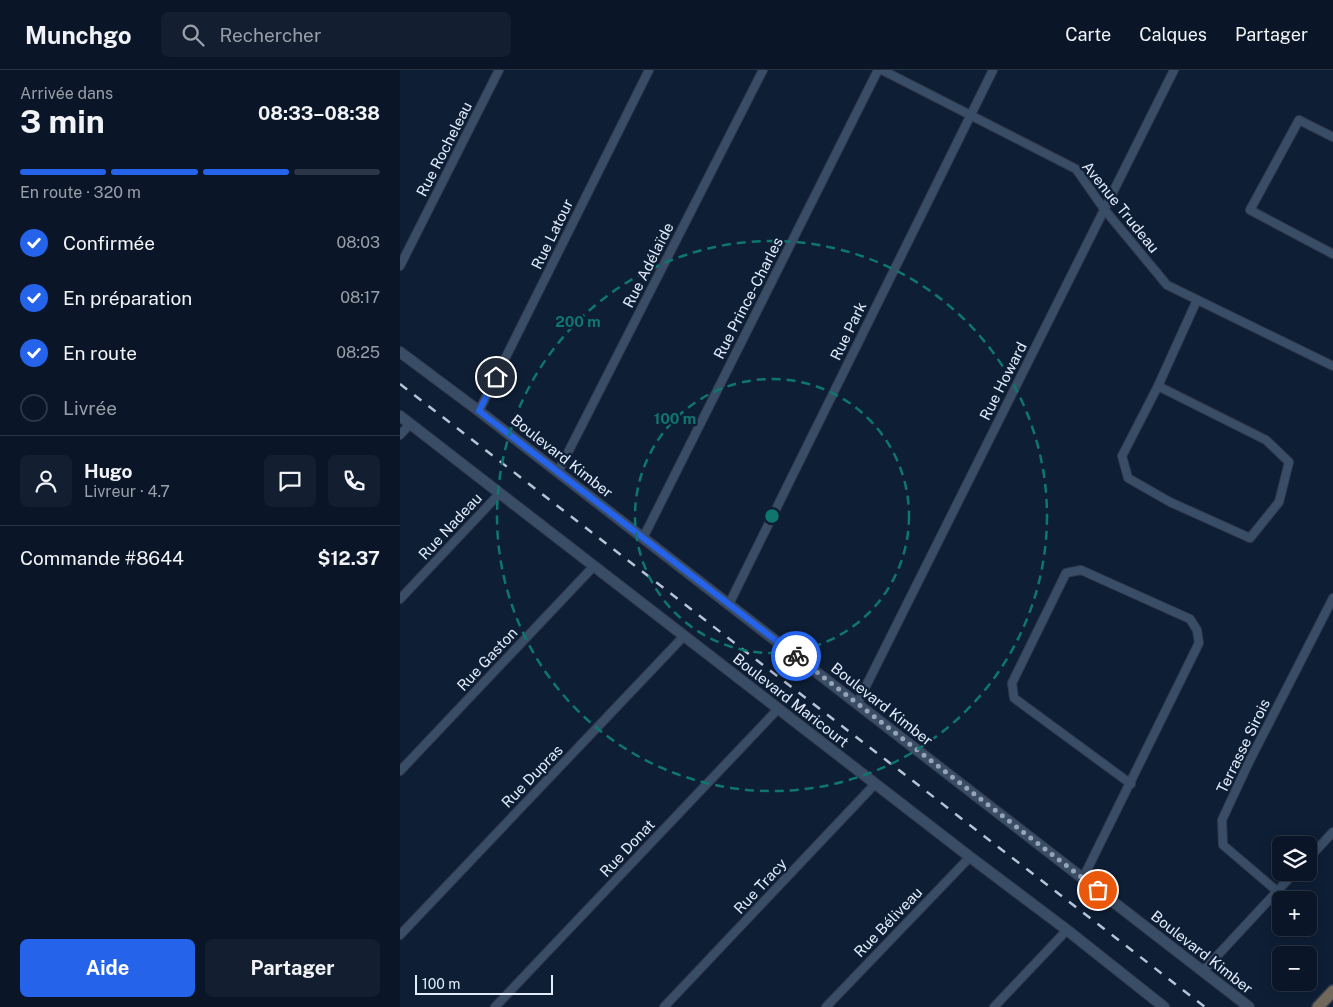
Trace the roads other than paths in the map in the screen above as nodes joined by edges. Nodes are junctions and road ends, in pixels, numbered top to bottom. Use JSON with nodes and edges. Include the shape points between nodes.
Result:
{"nodes":[{"id":1,"x":499,"y":70,"type":"edge"},
{"id":2,"x":649,"y":70,"type":"edge"},
{"id":3,"x":764,"y":70,"type":"edge"},
{"id":4,"x":878,"y":70,"type":"edge"},
{"id":5,"x":882,"y":70,"type":"edge"},
{"id":6,"x":993,"y":70,"type":"edge"},
{"id":7,"x":1174,"y":70,"type":"edge"},
{"id":8,"x":970,"y":114,"type":"junction"},
{"id":9,"x":1333,"y":137,"type":"edge"},
{"id":10,"x":1104,"y":209,"type":"junction"},
{"id":11,"x":1333,"y":254,"type":"edge"},
{"id":12,"x":400,"y":266,"type":"edge"},
{"id":13,"x":1197,"y":300,"type":"junction"},
{"id":14,"x":400,"y":352,"type":"edge"},
{"id":15,"x":1333,"y":366,"type":"edge"},
{"id":16,"x":1158,"y":386,"type":"junction"},
{"id":17,"x":479,"y":411,"type":"junction"},
{"id":18,"x":400,"y":416,"type":"edge"},
{"id":19,"x":410,"y":424,"type":"junction"},
{"id":20,"x":400,"y":435,"type":"edge"},
{"id":21,"x":558,"y":472,"type":"junction"},
{"id":22,"x":500,"y":493,"type":"junction"},
{"id":23,"x":643,"y":538,"type":"junction"},
{"id":24,"x":594,"y":566,"type":"junction"},
{"id":25,"x":1333,"y":598,"type":"edge"},
{"id":26,"x":400,"y":599,"type":"edge"},
{"id":27,"x":729,"y":604,"type":"junction"},
{"id":28,"x":684,"y":636,"type":"junction"},
{"id":29,"x":857,"y":704,"type":"junction"},
{"id":30,"x":778,"y":709,"type":"junction"},
{"id":31,"x":400,"y":771,"type":"edge"},
{"id":32,"x":875,"y":784,"type":"junction"},
{"id":33,"x":1131,"y":784,"type":"junction"},
{"id":34,"x":1333,"y":832,"type":"edge"},
{"id":35,"x":1317,"y":849,"type":"edge"},
{"id":36,"x":970,"y":857,"type":"junction"},
{"id":37,"x":1083,"y":878,"type":"junction"},
{"id":38,"x":1286,"y":881,"type":"edge"},
{"id":39,"x":1277,"y":891,"type":"joint"},
{"id":40,"x":1272,"y":896,"type":"edge"},
{"id":41,"x":1067,"y":930,"type":"junction"},
{"id":42,"x":400,"y":935,"type":"edge"},
{"id":43,"x":1202,"y":971,"type":"junction"},
{"id":44,"x":1332,"y":992,"type":"edge"},
{"id":45,"x":1161,"y":1006,"type":"edge"},
{"id":46,"x":496,"y":1007,"type":"edge"},
{"id":47,"x":664,"y":1007,"type":"edge"},
{"id":48,"x":826,"y":1007,"type":"edge"},
{"id":49,"x":994,"y":1007,"type":"edge"},
{"id":50,"x":1249,"y":1007,"type":"edge"},
{"id":51,"x":1318,"y":1007,"type":"edge"}],
"edges":[{"from":1,"to":12,"type":"street","name":"Rue Rocheleau"},
{"from":2,"to":17,"type":"street","name":"Rue Latour"},
{"from":3,"to":21,"type":"street","name":"Rue Adélaïde"},
{"from":4,"to":23,"type":"street","name":"Rue Prince-Charles"},
{"from":5,"to":8,"type":"street","name":"Avenue Trudeau"},
{"from":6,"to":8,"type":"street","name":"Rue Park"},
{"from":7,"to":10,"type":"street","name":"Rue Howard"},
{"from":8,"to":10,"type":"street","name":"Avenue Trudeau","via":[[1076,169]]},
{"from":8,"to":27,"type":"street","name":"Rue Park"},
{"from":9,"to":11,"type":"street","via":[[1300,120],[1250,210]]},
{"from":10,"to":13,"type":"street","name":"Avenue Trudeau","via":[[1167,286]]},
{"from":10,"to":29,"type":"street","name":"Rue Howard"},
{"from":13,"to":15,"type":"street","name":"Avenue Trudeau"},
{"from":13,"to":16,"type":"street"},
{"from":14,"to":17,"type":"street","name":"Boulevard Kimber"},
{"from":16,"to":16,"type":"street","via":[[1122,456],[1128,478],[1170,502],[1250,538],[1279,502],[1289,462],[1266,440]]},
{"from":17,"to":21,"type":"street","name":"Boulevard Kimber"},
{"from":18,"to":19,"type":"street","name":"Boulevard Maricourt"},
{"from":19,"to":20,"type":"street"},
{"from":19,"to":22,"type":"street","name":"Boulevard Maricourt"},
{"from":21,"to":23,"type":"street","name":"Boulevard Kimber"},
{"from":22,"to":24,"type":"street","name":"Boulevard Maricourt"},
{"from":22,"to":26,"type":"street","name":"Rue Nadeau"},
{"from":23,"to":27,"type":"street","name":"Boulevard Kimber"},
{"from":24,"to":28,"type":"street","name":"Boulevard Maricourt"},
{"from":24,"to":31,"type":"street","name":"Rue Gaston"},
{"from":25,"to":39,"type":"street","name":"Terrasse Sirois","via":[[1222,820],[1223,846]]},
{"from":27,"to":29,"type":"street","name":"Boulevard Kimber"},
{"from":28,"to":30,"type":"street","name":"Boulevard Maricourt"},
{"from":28,"to":42,"type":"street","name":"Rue Dupras"},
{"from":29,"to":37,"type":"street","name":"Boulevard Kimber"},
{"from":30,"to":32,"type":"street","name":"Boulevard Maricourt"},
{"from":30,"to":46,"type":"street","name":"Rue Donat"},
{"from":32,"to":36,"type":"street","name":"Boulevard Maricourt"},
{"from":32,"to":47,"type":"street","name":"Rue Tracy"},
{"from":33,"to":33,"type":"street","via":[[1199,643],[1197,630],[1190,619],[1081,570],[1066,573],[1012,683],[1014,698]]},
{"from":33,"to":37,"type":"street"},
{"from":34,"to":35,"type":"street"},
{"from":36,"to":41,"type":"street","name":"Boulevard Maricourt"},
{"from":36,"to":48,"type":"street","name":"Rue Béliveau"},
{"from":37,"to":43,"type":"street","name":"Boulevard Kimber"},
{"from":38,"to":39,"type":"street"},
{"from":40,"to":43,"type":"street"},
{"from":41,"to":45,"type":"street","name":"Boulevard Maricourt"},
{"from":41,"to":49,"type":"street"},
{"from":43,"to":50,"type":"street","name":"Boulevard Kimber"},
{"from":44,"to":51,"type":"main road"}]}
